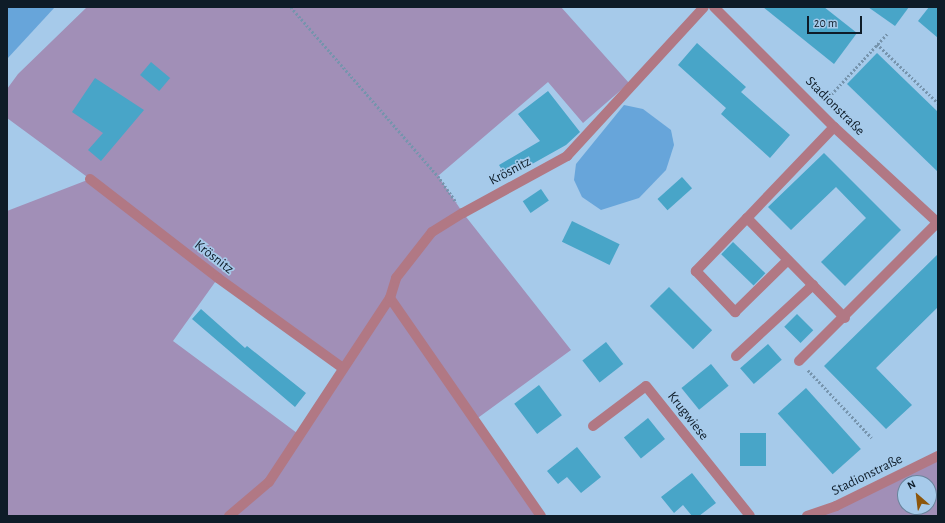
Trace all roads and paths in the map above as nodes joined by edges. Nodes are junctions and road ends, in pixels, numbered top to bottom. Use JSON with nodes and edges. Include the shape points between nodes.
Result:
{"nodes":[{"id":1,"x":291,"y":7,"type":"edge"},
{"id":2,"x":704,"y":7,"type":"edge"},
{"id":3,"x":714,"y":7,"type":"edge"},
{"id":4,"x":887,"y":34,"type":"dead end"},
{"id":5,"x":877,"y":44,"type":"junction"},
{"id":6,"x":938,"y":103,"type":"edge"},
{"id":7,"x":818,"y":109,"type":"junction"},
{"id":8,"x":834,"y":127,"type":"junction"},
{"id":9,"x":90,"y":179,"type":"dead end"},
{"id":10,"x":463,"y":213,"type":"junction"},
{"id":11,"x":747,"y":218,"type":"junction"},
{"id":12,"x":938,"y":223,"type":"edge"},
{"id":13,"x":788,"y":260,"type":"junction"},
{"id":14,"x":813,"y":285,"type":"junction"},
{"id":15,"x":390,"y":298,"type":"junction"},
{"id":16,"x":845,"y":318,"type":"junction"},
{"id":17,"x":736,"y":356,"type":"dead end"},
{"id":18,"x":799,"y":361,"type":"joint"},
{"id":19,"x":343,"y":368,"type":"junction"},
{"id":20,"x":593,"y":426,"type":"dead end"},
{"id":21,"x":872,"y":438,"type":"dead end"},
{"id":22,"x":938,"y":456,"type":"edge"},
{"id":23,"x":229,"y":516,"type":"edge"},
{"id":24,"x":541,"y":516,"type":"edge"},
{"id":25,"x":750,"y":516,"type":"edge"},
{"id":26,"x":807,"y":516,"type":"edge"}],
"edges":[{"from":1,"to":10,"type":"path","via":[[438,176]]},
{"from":2,"to":10,"type":"street","name":"Krösnitz","via":[[567,156]]},
{"from":3,"to":7,"type":"street","name":"Stadionstraße"},
{"from":4,"to":5,"type":"path"},
{"from":5,"to":6,"type":"path"},
{"from":5,"to":7,"type":"path"},
{"from":7,"to":8,"type":"street","name":"Stadionstraße"},
{"from":8,"to":11,"type":"street"},
{"from":8,"to":12,"type":"street","name":"Stadionstraße"},
{"from":9,"to":19,"type":"street","name":"Krösnitz","via":[[218,278]]},
{"from":10,"to":15,"type":"street","name":"Krösnitz","via":[[432,232],[396,278]]},
{"from":11,"to":13,"type":"street"},
{"from":11,"to":13,"type":"street","via":[[696,271],[735,312]]},
{"from":12,"to":16,"type":"street"},
{"from":13,"to":14,"type":"street"},
{"from":14,"to":16,"type":"street"},
{"from":14,"to":17,"type":"street"},
{"from":15,"to":19,"type":"street","name":"Krösnitz"},
{"from":15,"to":24,"type":"street"},
{"from":16,"to":18,"type":"street"},
{"from":18,"to":21,"type":"path"},
{"from":19,"to":23,"type":"street","name":"Krösnitz","via":[[269,482]]},
{"from":20,"to":25,"type":"street","name":"Krugwiese","via":[[646,386]]},
{"from":22,"to":26,"type":"street","name":"Stadionstraße","via":[[836,506]]}]}
